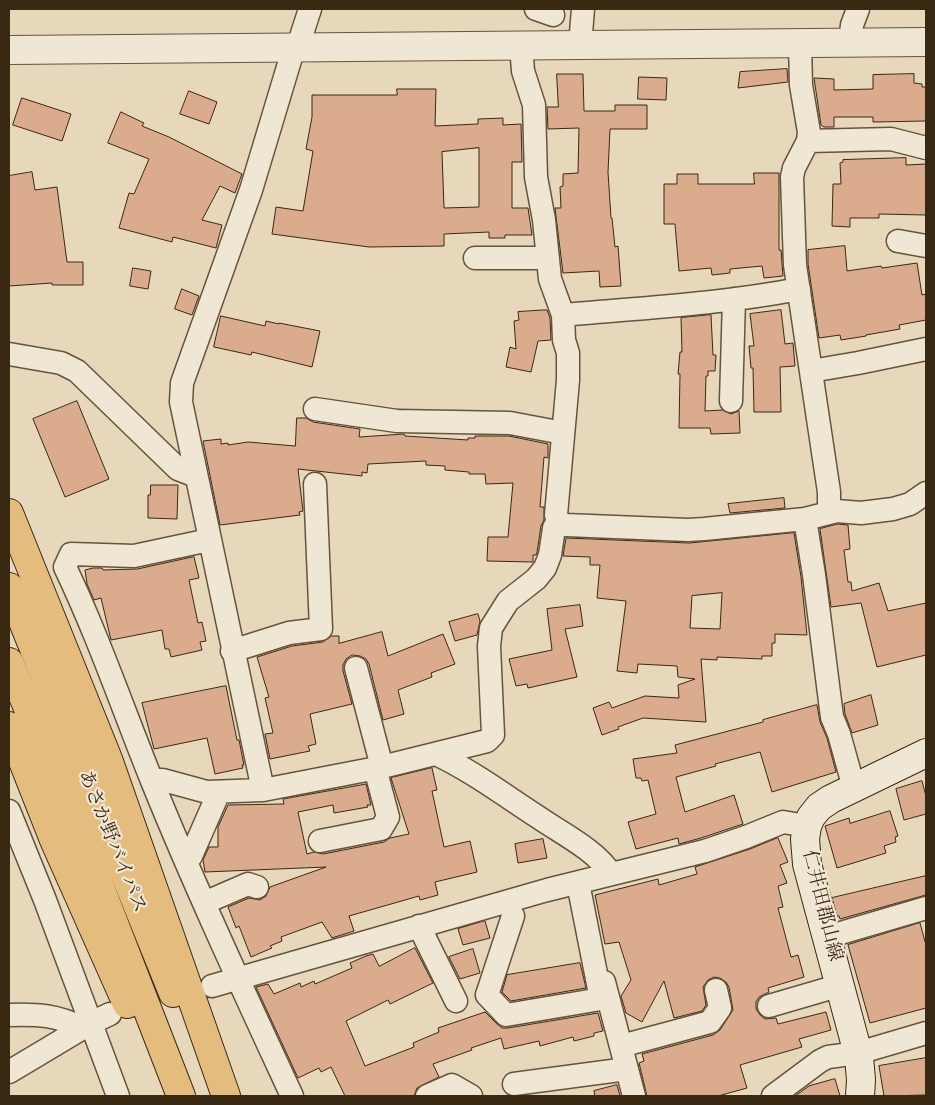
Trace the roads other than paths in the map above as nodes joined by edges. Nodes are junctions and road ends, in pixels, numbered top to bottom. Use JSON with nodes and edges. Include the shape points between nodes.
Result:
{"nodes":[{"id":1,"x":310,"y":9,"type":"edge"},
{"id":2,"x":582,"y":9,"type":"edge"},
{"id":3,"x":858,"y":9,"type":"edge"},
{"id":4,"x":850,"y":42,"type":"junction"},
{"id":5,"x":926,"y":42,"type":"edge"},
{"id":6,"x":800,"y":43,"type":"junction"},
{"id":7,"x":521,"y":45,"type":"junction"},
{"id":8,"x":580,"y":45,"type":"junction"},
{"id":9,"x":298,"y":46,"type":"junction"},
{"id":10,"x":9,"y":50,"type":"edge"},
{"id":11,"x":808,"y":141,"type":"junction"},
{"id":12,"x":926,"y":148,"type":"edge"},
{"id":13,"x":898,"y":241,"type":"dead end"},
{"id":14,"x":926,"y":246,"type":"edge"},
{"id":15,"x":475,"y":258,"type":"dead end"},
{"id":16,"x":548,"y":258,"type":"junction"},
{"id":17,"x":798,"y":289,"type":"junction"},
{"id":18,"x":734,"y":299,"type":"junction"},
{"id":19,"x":563,"y":315,"type":"junction"},
{"id":20,"x":926,"y":349,"type":"edge"},
{"id":21,"x":9,"y":354,"type":"edge"},
{"id":22,"x":811,"y":370,"type":"junction"},
{"id":23,"x":732,"y":401,"type":"dead end"},
{"id":24,"x":315,"y":410,"type":"dead end"},
{"id":25,"x":563,"y":433,"type":"junction"},
{"id":26,"x":196,"y":476,"type":"junction"},
{"id":27,"x":315,"y":484,"type":"dead end"},
{"id":28,"x":926,"y":493,"type":"edge"},
{"id":29,"x":9,"y":513,"type":"edge"},
{"id":30,"x":829,"y":513,"type":"junction"},
{"id":31,"x":805,"y":519,"type":"junction"},
{"id":32,"x":558,"y":521,"type":"junction"},
{"id":33,"x":209,"y":540,"type":"junction"},
{"id":34,"x":9,"y":587,"type":"edge"},
{"id":35,"x":232,"y":651,"type":"junction"},
{"id":36,"x":9,"y":662,"type":"edge"},
{"id":37,"x":356,"y":668,"type":"dead end"},
{"id":38,"x":9,"y":726,"type":"edge"},
{"id":39,"x":926,"y":753,"type":"edge"},
{"id":40,"x":436,"y":754,"type":"junction"},
{"id":41,"x":379,"y":768,"type":"junction"},
{"id":42,"x":152,"y":780,"type":"junction"},
{"id":43,"x":854,"y":788,"type":"junction"},
{"id":44,"x":263,"y":790,"type":"junction"},
{"id":45,"x":219,"y":792,"type":"junction"},
{"id":46,"x":9,"y":811,"type":"edge"},
{"id":47,"x":807,"y":826,"type":"junction"},
{"id":48,"x":320,"y":840,"type":"dead end"},
{"id":49,"x":186,"y":862,"type":"junction"},
{"id":50,"x":611,"y":874,"type":"junction"},
{"id":51,"x":578,"y":883,"type":"junction"},
{"id":52,"x":257,"y":887,"type":"dead end"},
{"id":53,"x":204,"y":903,"type":"junction"},
{"id":54,"x":926,"y":908,"type":"edge"},
{"id":55,"x":513,"y":916,"type":"dead end"},
{"id":56,"x":419,"y":926,"type":"junction"},
{"id":57,"x":827,"y":937,"type":"junction"},
{"id":58,"x":238,"y":977,"type":"junction"},
{"id":59,"x":597,"y":979,"type":"junction"},
{"id":60,"x":841,"y":985,"type":"junction"},
{"id":61,"x":212,"y":986,"type":"dead end"},
{"id":62,"x":716,"y":990,"type":"dead end"},
{"id":63,"x":456,"y":1001,"type":"dead end"},
{"id":64,"x":769,"y":1006,"type":"dead end"},
{"id":65,"x":9,"y":1015,"type":"edge"},
{"id":66,"x":95,"y":1022,"type":"junction"},
{"id":67,"x":926,"y":1033,"type":"edge"},
{"id":68,"x":622,"y":1046,"type":"junction"},
{"id":69,"x":858,"y":1053,"type":"junction"},
{"id":70,"x":628,"y":1069,"type":"junction"},
{"id":71,"x":9,"y":1072,"type":"edge"},
{"id":72,"x":514,"y":1084,"type":"dead end"},
{"id":73,"x":118,"y":1096,"type":"edge"},
{"id":74,"x":174,"y":1096,"type":"edge"},
{"id":75,"x":181,"y":1096,"type":"edge"},
{"id":76,"x":216,"y":1096,"type":"edge"},
{"id":77,"x":226,"y":1096,"type":"edge"},
{"id":78,"x":292,"y":1096,"type":"edge"},
{"id":79,"x":427,"y":1096,"type":"edge"},
{"id":80,"x":471,"y":1096,"type":"edge"},
{"id":81,"x":634,"y":1096,"type":"edge"},
{"id":82,"x":773,"y":1096,"type":"edge"},
{"id":83,"x":860,"y":1096,"type":"edge"}],
"edges":[{"from":1,"to":9,"type":"street"},
{"from":2,"to":8,"type":"street"},
{"from":3,"to":4,"type":"street"},
{"from":4,"to":5,"type":"street"},
{"from":4,"to":6,"type":"street"},
{"from":6,"to":8,"type":"street"},
{"from":6,"to":11,"type":"street"},
{"from":7,"to":8,"type":"street"},
{"from":7,"to":9,"type":"street"},
{"from":7,"to":16,"type":"street","via":[[523,71],[534,105],[536,177]]},
{"from":9,"to":10,"type":"street"},
{"from":9,"to":26,"type":"street","via":[[182,383],[181,402]]},
{"from":11,"to":12,"type":"street","via":[[891,139]]},
{"from":11,"to":17,"type":"street","via":[[792,177]]},
{"from":13,"to":14,"type":"street"},
{"from":15,"to":16,"type":"street"},
{"from":16,"to":19,"type":"street","via":[[550,279]]},
{"from":17,"to":18,"type":"street"},
{"from":17,"to":22,"type":"street"},
{"from":18,"to":19,"type":"street"},
{"from":18,"to":23,"type":"street"},
{"from":19,"to":25,"type":"street","via":[[569,360]]},
{"from":20,"to":22,"type":"street"},
{"from":21,"to":26,"type":"street","via":[[61,362],[77,372],[178,469]]},
{"from":22,"to":30,"type":"street","via":[[829,492]]},
{"from":24,"to":25,"type":"street","via":[[397,421],[510,423]]},
{"from":25,"to":32,"type":"street"},
{"from":26,"to":33,"type":"street"},
{"from":27,"to":35,"type":"street","via":[[320,629],[289,633]]},
{"from":28,"to":30,"type":"street","via":[[910,504],[893,509]]},
{"from":29,"to":77,"type":"highway","via":[[108,759]]},
{"from":30,"to":31,"type":"street"},
{"from":31,"to":32,"type":"street","via":[[688,530],[561,524]]},
{"from":31,"to":43,"type":"street","via":[[832,717]]},
{"from":32,"to":40,"type":"street","via":[[545,568],[508,601],[492,628],[489,646],[493,735],[488,741]]},
{"from":33,"to":35,"type":"street"},
{"from":33,"to":42,"type":"street","via":[[134,556],[71,554],[65,567],[87,613]]},
{"from":34,"to":76,"type":"highway","name":"あさか野バイパス"},
{"from":35,"to":44,"type":"street"},
{"from":36,"to":75,"type":"highway","name":"あさか野バイパス"},
{"from":37,"to":41,"type":"street"},
{"from":38,"to":74,"type":"highway","via":[[54,840],[122,993]]},
{"from":39,"to":43,"type":"street","name":"仁井田郡山線"},
{"from":40,"to":41,"type":"street"},
{"from":40,"to":50,"type":"street","via":[[496,788],[595,856]]},
{"from":41,"to":44,"type":"street"},
{"from":41,"to":48,"type":"street","via":[[388,818],[381,829]]},
{"from":42,"to":45,"type":"street"},
{"from":42,"to":49,"type":"street"},
{"from":43,"to":47,"type":"street","name":"仁井田郡山線","via":[[819,807]]},
{"from":44,"to":45,"type":"street"},
{"from":45,"to":49,"type":"street"},
{"from":46,"to":66,"type":"street"},
{"from":47,"to":50,"type":"street","via":[[783,822],[705,851]]},
{"from":47,"to":57,"type":"street","name":"仁井田郡山線","via":[[807,864]]},
{"from":49,"to":53,"type":"street"},
{"from":50,"to":51,"type":"street"},
{"from":51,"to":56,"type":"street"},
{"from":51,"to":59,"type":"street"},
{"from":52,"to":53,"type":"street","via":[[248,884]]},
{"from":53,"to":58,"type":"street"},
{"from":54,"to":57,"type":"street"},
{"from":55,"to":59,"type":"street","via":[[487,994],[506,1015],[601,999]]},
{"from":56,"to":58,"type":"street"},
{"from":56,"to":63,"type":"street"},
{"from":57,"to":60,"type":"street","name":"仁井田郡山線"},
{"from":58,"to":61,"type":"street"},
{"from":58,"to":78,"type":"street"},
{"from":59,"to":68,"type":"street","via":[[605,982]]},
{"from":60,"to":64,"type":"street"},
{"from":60,"to":69,"type":"street","name":"仁井田郡山線"},
{"from":62,"to":68,"type":"street","via":[[720,1008],[710,1022]]},
{"from":65,"to":66,"type":"street"},
{"from":66,"to":71,"type":"street"},
{"from":66,"to":73,"type":"street"},
{"from":67,"to":69,"type":"street"},
{"from":68,"to":70,"type":"street"},
{"from":69,"to":82,"type":"street","via":[[820,1061]]},
{"from":69,"to":83,"type":"street","name":"仁井田郡山線"},
{"from":70,"to":72,"type":"street"},
{"from":70,"to":81,"type":"street"},
{"from":79,"to":80,"type":"street","via":[[452,1085]]}]}
